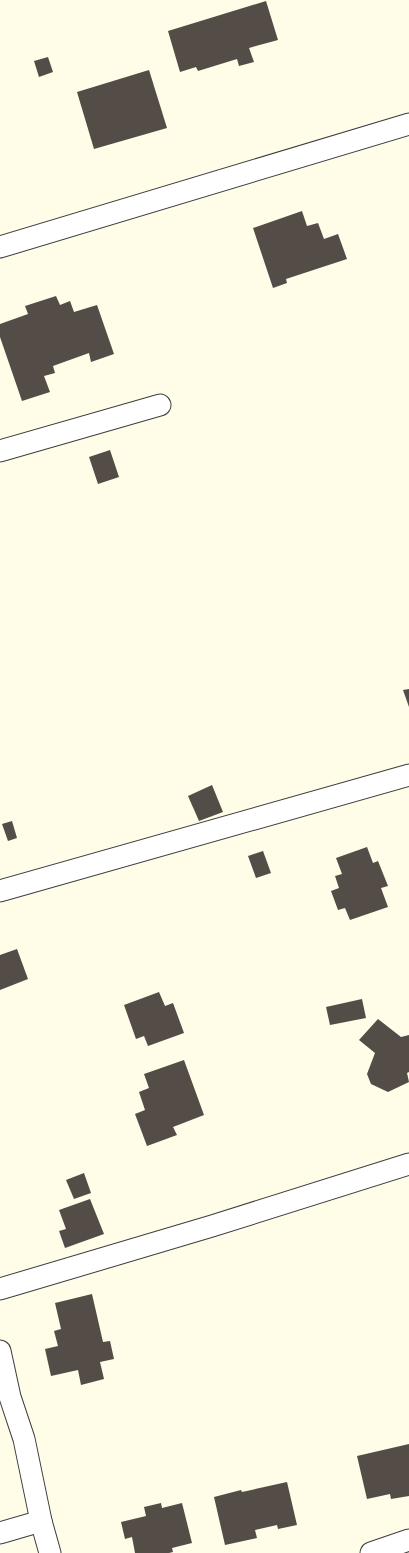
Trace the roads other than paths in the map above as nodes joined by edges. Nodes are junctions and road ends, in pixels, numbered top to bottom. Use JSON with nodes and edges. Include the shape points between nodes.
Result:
{"nodes":[{"id":1,"x":409,"y":124,"type":"edge"},
{"id":2,"x":0,"y":247,"type":"edge"},
{"id":3,"x":160,"y":405,"type":"dead end"},
{"id":4,"x":0,"y":451,"type":"edge"},
{"id":5,"x":409,"y":775,"type":"edge"},
{"id":6,"x":0,"y":891,"type":"edge"},
{"id":7,"x":409,"y":1164,"type":"edge"},
{"id":8,"x":0,"y":1289,"type":"edge"},
{"id":9,"x":0,"y":1351,"type":"edge"},
{"id":10,"x":41,"y":1521,"type":"junction"},
{"id":11,"x":0,"y":1533,"type":"edge"},
{"id":12,"x":409,"y":1540,"type":"edge"},
{"id":13,"x":50,"y":1553,"type":"edge"},
{"id":14,"x":371,"y":1553,"type":"edge"}],
"edges":[{"from":1,"to":2,"type":"street"},
{"from":3,"to":4,"type":"street"},
{"from":5,"to":6,"type":"street"},
{"from":7,"to":8,"type":"street"},
{"from":9,"to":10,"type":"street","via":[[10,1397],[24,1439]]},
{"from":10,"to":11,"type":"street"},
{"from":10,"to":13,"type":"street"},
{"from":12,"to":14,"type":"street"}]}
